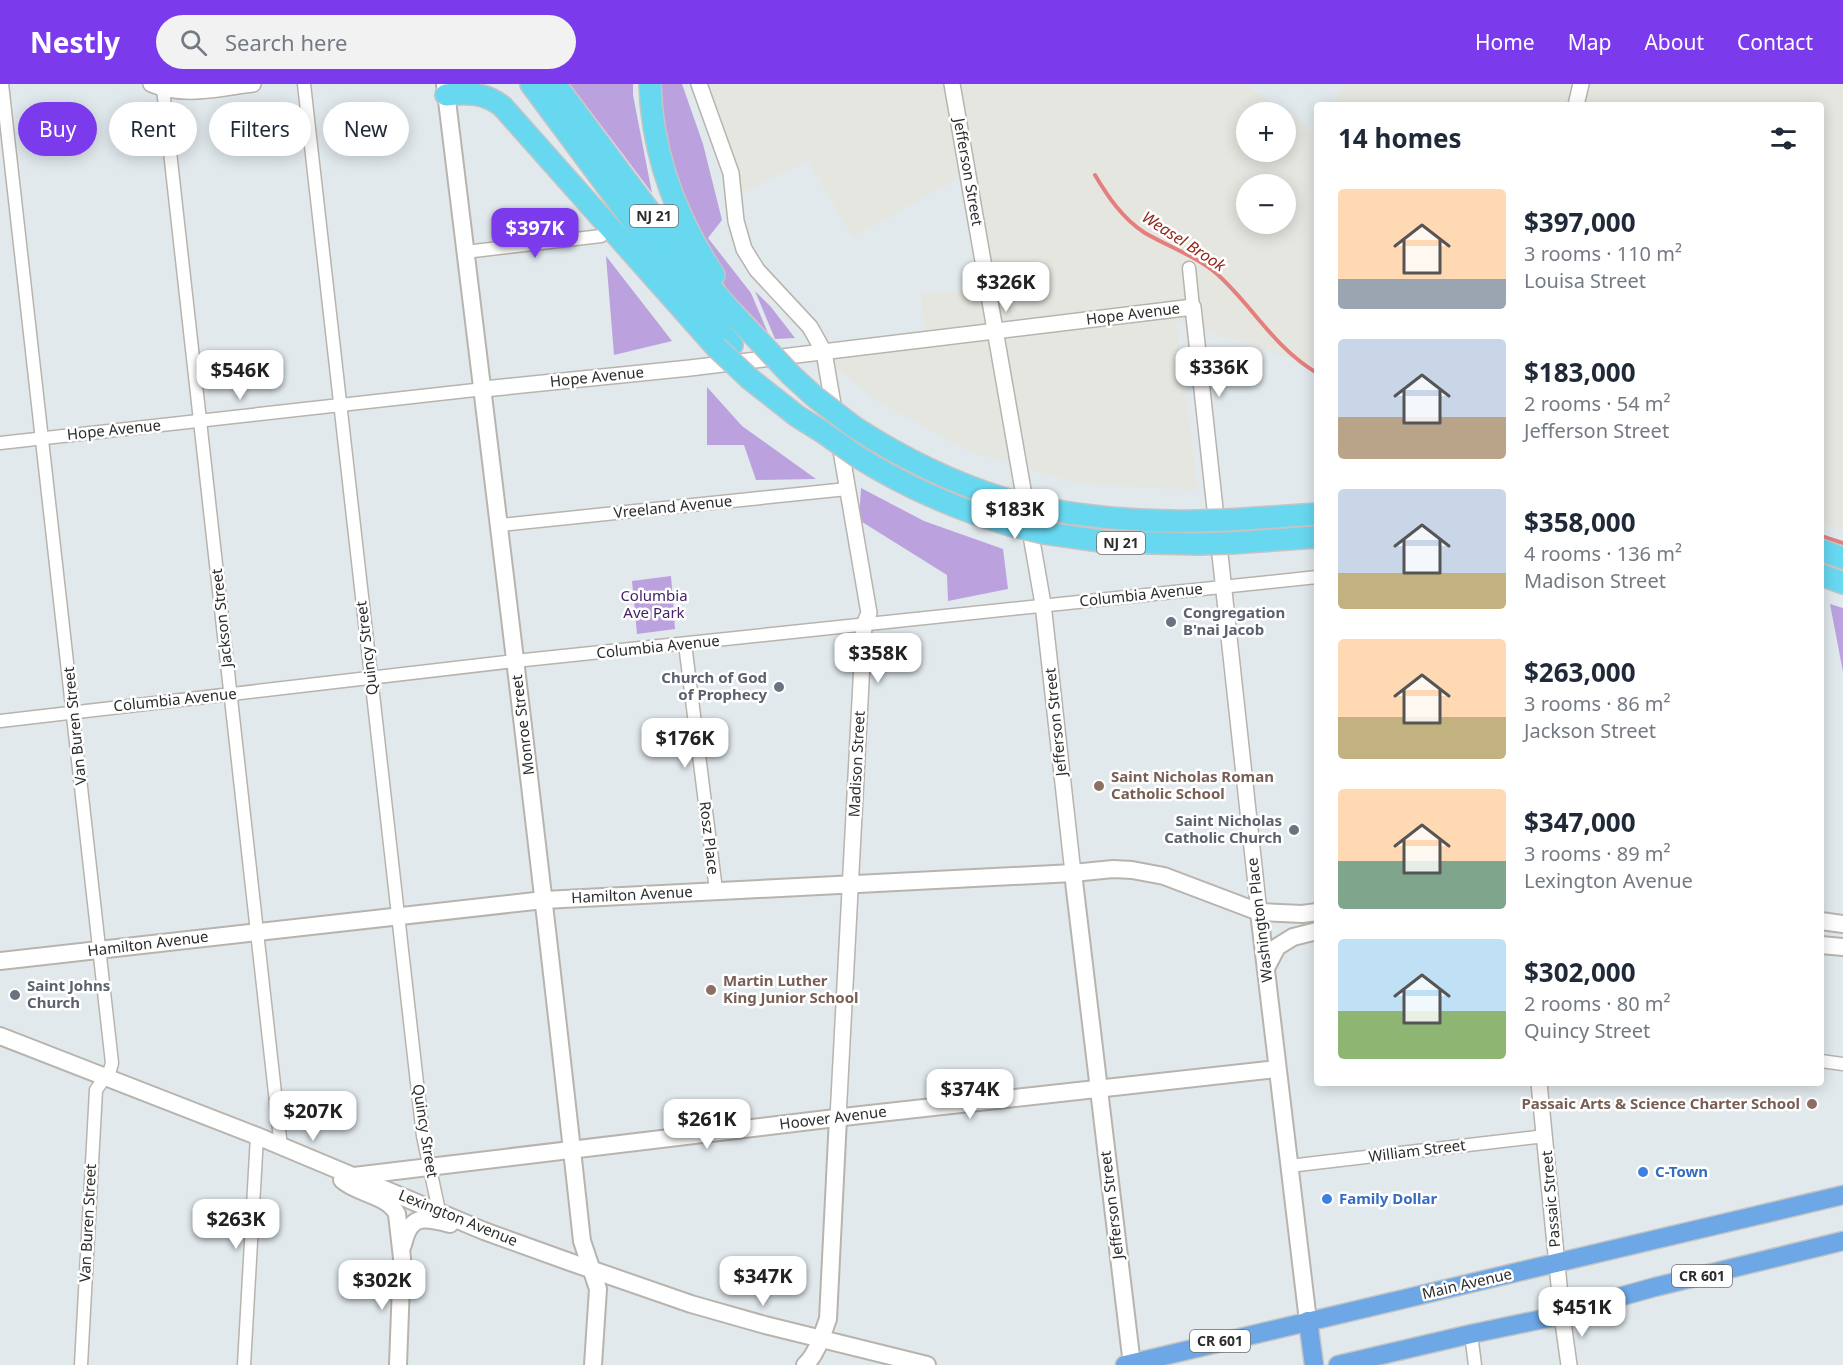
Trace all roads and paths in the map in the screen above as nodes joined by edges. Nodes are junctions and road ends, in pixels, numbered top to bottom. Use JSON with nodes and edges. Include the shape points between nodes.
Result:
{"nodes":[{"id":1,"x":2,"y":84,"type":"edge"},
{"id":2,"x":253,"y":84,"type":"edge"},
{"id":3,"x":304,"y":84,"type":"edge"},
{"id":4,"x":531,"y":84,"type":"edge"},
{"id":5,"x":555,"y":84,"type":"edge"},
{"id":6,"x":650,"y":84,"type":"edge"},
{"id":7,"x":699,"y":84,"type":"edge"},
{"id":8,"x":952,"y":84,"type":"edge"},
{"id":9,"x":1581,"y":84,"type":"edge"},
{"id":10,"x":157,"y":86,"type":"edge"},
{"id":11,"x":446,"y":89,"type":"edge"},
{"id":12,"x":1577,"y":102,"type":"edge"},
{"id":13,"x":602,"y":236,"type":"dead end"},
{"id":14,"x":465,"y":252,"type":"junction"},
{"id":15,"x":1189,"y":268,"type":"dead end"},
{"id":16,"x":1193,"y":307,"type":"junction"},
{"id":17,"x":996,"y":331,"type":"junction"},
{"id":18,"x":760,"y":342,"type":"junction"},
{"id":19,"x":724,"y":346,"type":"junction"},
{"id":20,"x":824,"y":352,"type":"junction"},
{"id":21,"x":483,"y":389,"type":"junction"},
{"id":22,"x":339,"y":405,"type":"junction"},
{"id":23,"x":201,"y":420,"type":"junction"},
{"id":24,"x":43,"y":438,"type":"junction"},
{"id":25,"x":0,"y":443,"type":"edge"},
{"id":26,"x":848,"y":489,"type":"junction"},
{"id":27,"x":1314,"y":514,"type":"edge"},
{"id":28,"x":500,"y":525,"type":"junction"},
{"id":29,"x":1314,"y":537,"type":"edge"},
{"id":30,"x":1824,"y":551,"type":"edge"},
{"id":31,"x":1843,"y":558,"type":"edge"},
{"id":32,"x":1824,"y":575,"type":"edge"},
{"id":33,"x":1314,"y":577,"type":"edge"},
{"id":34,"x":1843,"y":583,"type":"edge"},
{"id":35,"x":1222,"y":587,"type":"junction"},
{"id":36,"x":1043,"y":604,"type":"junction"},
{"id":37,"x":864,"y":625,"type":"junction"},
{"id":38,"x":685,"y":644,"type":"junction"},
{"id":39,"x":515,"y":661,"type":"junction"},
{"id":40,"x":370,"y":678,"type":"junction"},
{"id":41,"x":230,"y":694,"type":"junction"},
{"id":42,"x":73,"y":712,"type":"junction"},
{"id":43,"x":0,"y":721,"type":"edge"},
{"id":44,"x":1073,"y":873,"type":"junction"},
{"id":45,"x":851,"y":883,"type":"junction"},
{"id":46,"x":716,"y":890,"type":"junction"},
{"id":47,"x":544,"y":900,"type":"junction"},
{"id":48,"x":1259,"y":912,"type":"junction"},
{"id":49,"x":1314,"y":912,"type":"edge"},
{"id":50,"x":398,"y":915,"type":"junction"},
{"id":51,"x":1824,"y":921,"type":"edge"},
{"id":52,"x":1843,"y":924,"type":"edge"},
{"id":53,"x":257,"y":931,"type":"junction"},
{"id":54,"x":1314,"y":932,"type":"edge"},
{"id":55,"x":1824,"y":945,"type":"edge"},
{"id":56,"x":1843,"y":947,"type":"edge"},
{"id":57,"x":100,"y":950,"type":"junction"},
{"id":58,"x":0,"y":961,"type":"edge"},
{"id":59,"x":1266,"y":968,"type":"junction"},
{"id":60,"x":0,"y":1036,"type":"edge"},
{"id":61,"x":1824,"y":1061,"type":"edge"},
{"id":62,"x":1843,"y":1064,"type":"edge"},
{"id":63,"x":1277,"y":1069,"type":"junction"},
{"id":64,"x":105,"y":1076,"type":"junction"},
{"id":65,"x":1539,"y":1086,"type":"edge"},
{"id":66,"x":1098,"y":1088,"type":"junction"},
{"id":67,"x":838,"y":1118,"type":"junction"},
{"id":68,"x":257,"y":1136,"type":"junction"},
{"id":69,"x":1545,"y":1136,"type":"junction"},
{"id":70,"x":281,"y":1147,"type":"junction"},
{"id":71,"x":572,"y":1149,"type":"junction"},
{"id":72,"x":429,"y":1165,"type":"junction"},
{"id":73,"x":1289,"y":1166,"type":"junction"},
{"id":74,"x":332,"y":1169,"type":"junction"},
{"id":75,"x":353,"y":1176,"type":"junction"},
{"id":76,"x":1843,"y":1195,"type":"edge"},
{"id":77,"x":439,"y":1211,"type":"junction"},
{"id":78,"x":506,"y":1239,"type":"junction"},
{"id":79,"x":1843,"y":1241,"type":"edge"},
{"id":80,"x":402,"y":1258,"type":"junction"},
{"id":81,"x":1557,"y":1263,"type":"junction"},
{"id":82,"x":592,"y":1270,"type":"junction"},
{"id":83,"x":1562,"y":1315,"type":"junction"},
{"id":84,"x":1308,"y":1321,"type":"junction"},
{"id":85,"x":1471,"y":1334,"type":"junction"},
{"id":86,"x":820,"y":1339,"type":"junction"},
{"id":87,"x":808,"y":1361,"type":"edge"},
{"id":88,"x":1130,"y":1364,"type":"edge"},
{"id":89,"x":81,"y":1365,"type":"edge"},
{"id":90,"x":244,"y":1365,"type":"edge"},
{"id":91,"x":398,"y":1365,"type":"edge"},
{"id":92,"x":593,"y":1365,"type":"edge"},
{"id":93,"x":927,"y":1365,"type":"edge"},
{"id":94,"x":1314,"y":1365,"type":"edge"},
{"id":95,"x":1338,"y":1365,"type":"edge"},
{"id":96,"x":1475,"y":1365,"type":"edge"},
{"id":97,"x":1569,"y":1365,"type":"edge"}],
"edges":[{"from":1,"to":24,"type":"street","name":"Van Buren Street"},
{"from":2,"to":10,"type":"street","via":[[195,91]]},
{"from":3,"to":22,"type":"street","name":"Quincy Street"},
{"from":4,"to":19,"type":"highway","number":"NJ 21"},
{"from":5,"to":18,"type":"highway","number":"NJ 21","via":[[687,260]]},
{"from":6,"to":18,"type":"highway","via":[[657,151],[671,194],[705,261]]},
{"from":7,"to":20,"type":"street","name":"Madison Street","via":[[730,174],[744,249],[757,270],[810,327]]},
{"from":8,"to":17,"type":"street","name":"Jefferson Street"},
{"from":9,"to":12,"type":"street"},
{"from":10,"to":23,"type":"street","name":"Jackson Street"},
{"from":11,"to":14,"type":"main road","name":"Monroe Street"},
{"from":11,"to":19,"type":"highway","via":[[483,95],[502,106]]},
{"from":13,"to":14,"type":"street"},
{"from":14,"to":21,"type":"main road","name":"Monroe Street"},
{"from":15,"to":16,"type":"street","name":"Washington Place"},
{"from":16,"to":17,"type":"street","name":"Hope Avenue"},
{"from":16,"to":35,"type":"street","name":"Washington Place"},
{"from":17,"to":20,"type":"street","name":"Hope Avenue"},
{"from":17,"to":36,"type":"street","name":"Jefferson Street"},
{"from":18,"to":27,"type":"highway","number":"NJ 21","bridge":true,"via":[[815,397],[854,427],[922,467],[1005,499],[1116,519],[1195,521]]},
{"from":19,"to":29,"type":"highway","number":"NJ 21","bridge":true,"via":[[821,431],[858,457],[933,498],[1010,525],[1128,544]]},
{"from":20,"to":21,"type":"street","name":"Hope Avenue"},
{"from":20,"to":26,"type":"street","name":"Madison Street"},
{"from":21,"to":22,"type":"street","name":"Hope Avenue"},
{"from":21,"to":28,"type":"main road","name":"Monroe Street"},
{"from":22,"to":23,"type":"street","name":"Hope Avenue"},
{"from":22,"to":40,"type":"street","name":"Quincy Street"},
{"from":23,"to":24,"type":"street","name":"Hope Avenue"},
{"from":23,"to":41,"type":"street","name":"Jackson Street"},
{"from":24,"to":25,"type":"street","name":"Hope Avenue"},
{"from":24,"to":42,"type":"street","name":"Van Buren Street"},
{"from":26,"to":28,"type":"street","name":"Vreeland Avenue"},
{"from":26,"to":37,"type":"street","name":"Madison Street","via":[[869,613]]},
{"from":28,"to":39,"type":"main road","name":"Monroe Street"},
{"from":30,"to":31,"type":"highway"},
{"from":32,"to":34,"type":"highway"},
{"from":33,"to":35,"type":"street","name":"Columbia Avenue"},
{"from":35,"to":36,"type":"street","name":"Columbia Avenue"},
{"from":35,"to":48,"type":"street","name":"Washington Place"},
{"from":36,"to":37,"type":"street","name":"Columbia Avenue"},
{"from":36,"to":44,"type":"street","name":"Jefferson Street"},
{"from":37,"to":38,"type":"street","name":"Columbia Avenue"},
{"from":37,"to":45,"type":"street","name":"Madison Street"},
{"from":38,"to":39,"type":"street","name":"Columbia Avenue"},
{"from":38,"to":46,"type":"street","name":"Rosz Place"},
{"from":39,"to":40,"type":"street","name":"Columbia Avenue"},
{"from":39,"to":47,"type":"main road","name":"Monroe Street"},
{"from":40,"to":41,"type":"street","name":"Columbia Avenue"},
{"from":40,"to":50,"type":"street","name":"Quincy Street"},
{"from":41,"to":42,"type":"street","name":"Columbia Avenue"},
{"from":41,"to":53,"type":"street","name":"Jackson Street"},
{"from":42,"to":43,"type":"street","name":"Columbia Avenue"},
{"from":42,"to":57,"type":"street","name":"Van Buren Street"},
{"from":44,"to":45,"type":"main road","name":"Hamilton Avenue"},
{"from":44,"to":48,"type":"main road","name":"Hamilton Avenue","via":[[1113,869],[1164,876]]},
{"from":44,"to":66,"type":"main road","name":"Jefferson Street"},
{"from":45,"to":46,"type":"main road","name":"Hamilton Avenue"},
{"from":45,"to":67,"type":"street","name":"Madison Street"},
{"from":46,"to":47,"type":"main road","name":"Hamilton Avenue"},
{"from":47,"to":50,"type":"main road","name":"Hamilton Avenue"},
{"from":47,"to":71,"type":"main road","name":"Monroe Street"},
{"from":48,"to":49,"type":"main road","name":"Hamilton Avenue"},
{"from":48,"to":59,"type":"main road","name":"Washington Place"},
{"from":50,"to":53,"type":"main road","name":"Hamilton Avenue"},
{"from":50,"to":72,"type":"street","name":"Quincy Street"},
{"from":51,"to":52,"type":"main road"},
{"from":53,"to":57,"type":"main road","name":"Hamilton Avenue"},
{"from":53,"to":70,"type":"street","name":"Jackson Street"},
{"from":54,"to":59,"type":"main road","via":[[1277,946]]},
{"from":55,"to":56,"type":"main road"},
{"from":57,"to":58,"type":"main road","name":"Hamilton Avenue"},
{"from":57,"to":64,"type":"street","name":"Van Buren Street","via":[[112,1063]]},
{"from":59,"to":63,"type":"main road","name":"Washington Place"},
{"from":60,"to":64,"type":"main road","name":"Lexington Avenue"},
{"from":61,"to":62,"type":"street"},
{"from":63,"to":66,"type":"main road","name":"Hoover Avenue"},
{"from":63,"to":73,"type":"main road","name":"Washington Place"},
{"from":64,"to":68,"type":"main road","name":"Lexington Avenue"},
{"from":64,"to":89,"type":"street","name":"Van Buren Street","via":[[96,1091]]},
{"from":65,"to":69,"type":"street","name":"Passaic Street"},
{"from":66,"to":67,"type":"main road","name":"Hoover Avenue"},
{"from":66,"to":88,"type":"main road","name":"Jefferson Street"},
{"from":67,"to":71,"type":"main road","name":"Hoover Avenue"},
{"from":67,"to":86,"type":"main road","name":"Madison Street","via":[[828,1319]]},
{"from":68,"to":70,"type":"main road","name":"Lexington Avenue"},
{"from":68,"to":90,"type":"street"},
{"from":69,"to":73,"type":"street","name":"William Street"},
{"from":69,"to":81,"type":"street","name":"Passaic Street"},
{"from":70,"to":74,"type":"main road","name":"Lexington Avenue"},
{"from":71,"to":72,"type":"main road","name":"Hoover Avenue"},
{"from":71,"to":82,"type":"main road","name":"Monroe Street","via":[[582,1241]]},
{"from":72,"to":75,"type":"main road","name":"Hoover Avenue"},
{"from":72,"to":77,"type":"street","name":"Quincy Street"},
{"from":73,"to":84,"type":"main road","name":"Washington Place"},
{"from":74,"to":75,"type":"main road","name":"Lexington Avenue"},
{"from":74,"to":80,"type":"main road","via":[[347,1185],[394,1208]]},
{"from":75,"to":77,"type":"main road","name":"Lexington Avenue"},
{"from":76,"to":81,"type":"main road","name":"Main Avenue","number":"CR 601"},
{"from":77,"to":78,"type":"main road","name":"Lexington Avenue"},
{"from":78,"to":80,"type":"main road","via":[[420,1219],[408,1227]]},
{"from":78,"to":82,"type":"main road","name":"Lexington Avenue"},
{"from":79,"to":83,"type":"main road","number":"CR 601","via":[[1655,1287]]},
{"from":80,"to":91,"type":"main road"},
{"from":81,"to":83,"type":"street","name":"Passaic Street"},
{"from":81,"to":84,"type":"main road","name":"Main Avenue","number":"CR 601"},
{"from":82,"to":86,"type":"main road","name":"Lexington Avenue","via":[[692,1304]]},
{"from":82,"to":92,"type":"main road","name":"Monroe Street","via":[[598,1289]]},
{"from":83,"to":85,"type":"main road","number":"CR 601"},
{"from":83,"to":97,"type":"street","name":"Passaic Street"},
{"from":84,"to":88,"type":"main road","name":"Main Avenue","number":"CR 601"},
{"from":84,"to":94,"type":"main road"},
{"from":85,"to":95,"type":"main road","number":"CR 601"},
{"from":85,"to":96,"type":"street"},
{"from":86,"to":87,"type":"main road","name":"Madison Street"},
{"from":86,"to":93,"type":"main road","name":"Lexington Avenue"}]}
